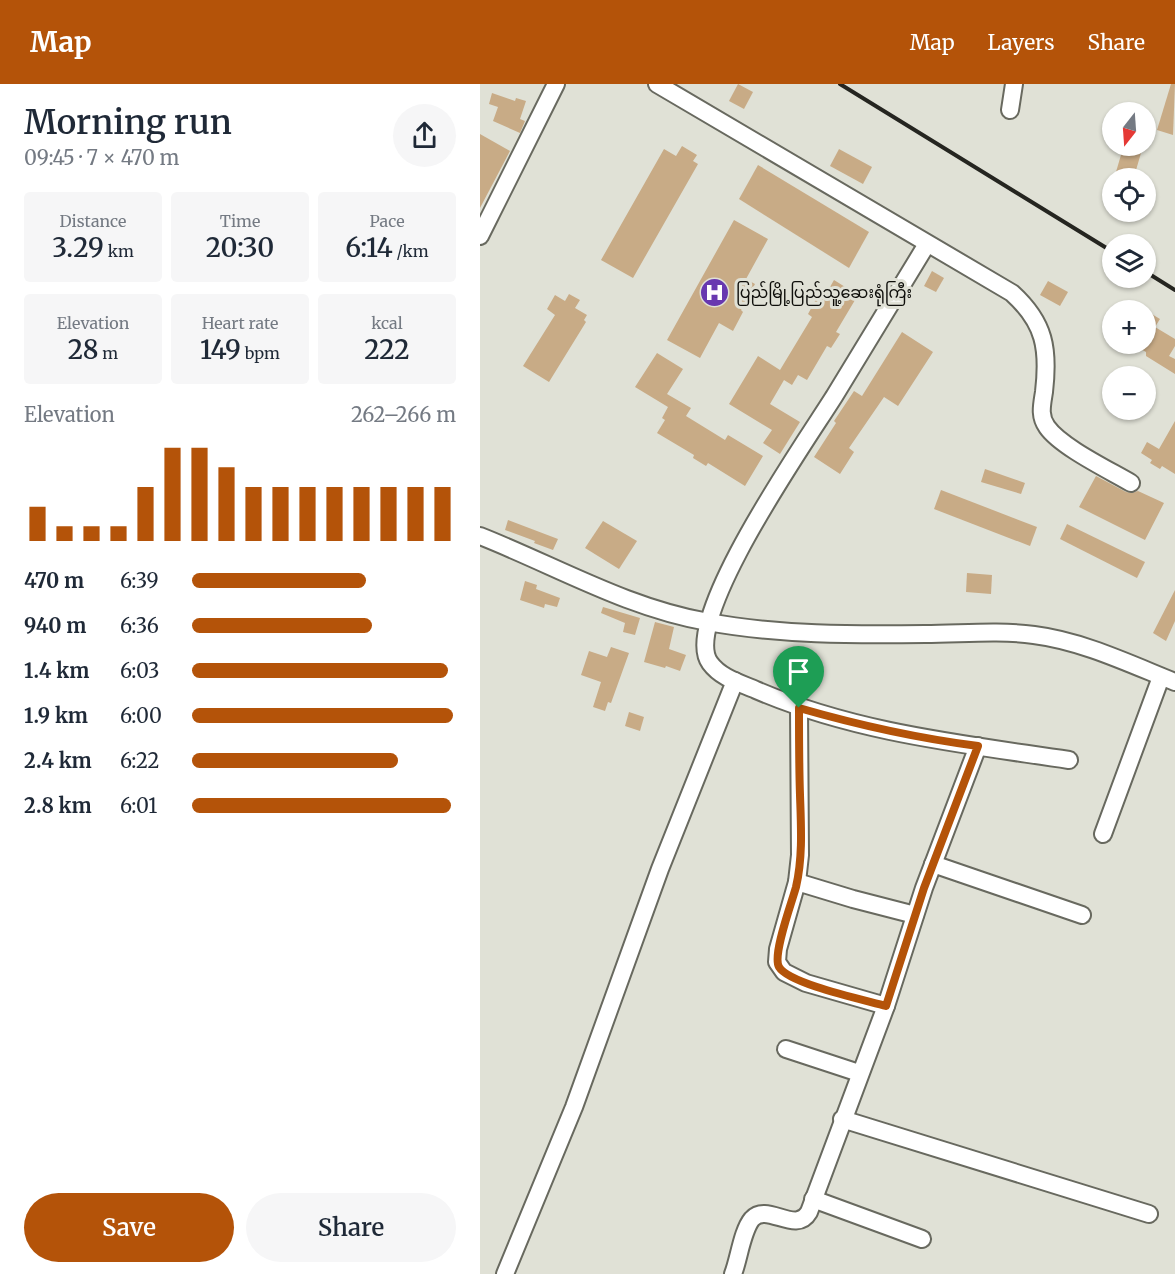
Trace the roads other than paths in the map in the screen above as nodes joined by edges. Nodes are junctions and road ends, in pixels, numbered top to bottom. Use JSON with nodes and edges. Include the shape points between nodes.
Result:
{"nodes":[{"id":1,"x":555,"y":84,"type":"edge"},
{"id":2,"x":657,"y":84,"type":"edge"},
{"id":3,"x":1014,"y":84,"type":"edge"},
{"id":4,"x":1010,"y":110,"type":"dead end"},
{"id":5,"x":480,"y":236,"type":"edge"},
{"id":6,"x":927,"y":244,"type":"junction"},
{"id":7,"x":1131,"y":483,"type":"dead end"},
{"id":8,"x":480,"y":536,"type":"edge"},
{"id":9,"x":708,"y":622,"type":"junction"},
{"id":10,"x":1168,"y":680,"type":"edge"},
{"id":11,"x":735,"y":681,"type":"junction"},
{"id":12,"x":799,"y":708,"type":"junction"},
{"id":13,"x":978,"y":746,"type":"junction"},
{"id":14,"x":1069,"y":760,"type":"dead end"},
{"id":15,"x":1103,"y":834,"type":"dead end"},
{"id":16,"x":933,"y":864,"type":"junction"},
{"id":17,"x":797,"y":882,"type":"junction"},
{"id":18,"x":915,"y":915,"type":"junction"},
{"id":19,"x":1082,"y":915,"type":"dead end"},
{"id":20,"x":886,"y":1006,"type":"junction"},
{"id":21,"x":786,"y":1049,"type":"dead end"},
{"id":22,"x":860,"y":1073,"type":"junction"},
{"id":23,"x":842,"y":1119,"type":"junction"},
{"id":24,"x":813,"y":1199,"type":"junction"},
{"id":25,"x":1149,"y":1214,"type":"dead end"},
{"id":26,"x":922,"y":1239,"type":"dead end"},
{"id":27,"x":505,"y":1274,"type":"edge"},
{"id":28,"x":733,"y":1274,"type":"edge"}],
"edges":[{"from":1,"to":5,"type":"street"},
{"from":2,"to":6,"type":"street"},
{"from":3,"to":4,"type":"street"},
{"from":6,"to":7,"type":"street","via":[[1012,293],[1027,307],[1045,344],[1045,425],[1077,452]]},
{"from":6,"to":9,"type":"street","via":[[743,542]]},
{"from":8,"to":9,"type":"street","via":[[639,604]]},
{"from":9,"to":10,"type":"street","via":[[812,633],[1034,635],[1090,650]]},
{"from":9,"to":11,"type":"street","via":[[705,642],[709,661]]},
{"from":10,"to":15,"type":"street"},
{"from":11,"to":12,"type":"street"},
{"from":11,"to":27,"type":"street","via":[[660,868],[574,1107]]},
{"from":12,"to":13,"type":"street","via":[[860,726]]},
{"from":12,"to":17,"type":"street","via":[[801,821]]},
{"from":13,"to":14,"type":"street"},
{"from":13,"to":16,"type":"street"},
{"from":16,"to":18,"type":"street"},
{"from":16,"to":19,"type":"street"},
{"from":17,"to":18,"type":"street"},
{"from":17,"to":20,"type":"street","via":[[778,949],[779,967],[806,983]]},
{"from":18,"to":20,"type":"street"},
{"from":20,"to":22,"type":"street"},
{"from":21,"to":22,"type":"street"},
{"from":22,"to":23,"type":"street"},
{"from":23,"to":24,"type":"street"},
{"from":23,"to":25,"type":"street"},
{"from":24,"to":26,"type":"street"},
{"from":24,"to":28,"type":"street","via":[[807,1215],[800,1220],[762,1214],[752,1220]]}]}
